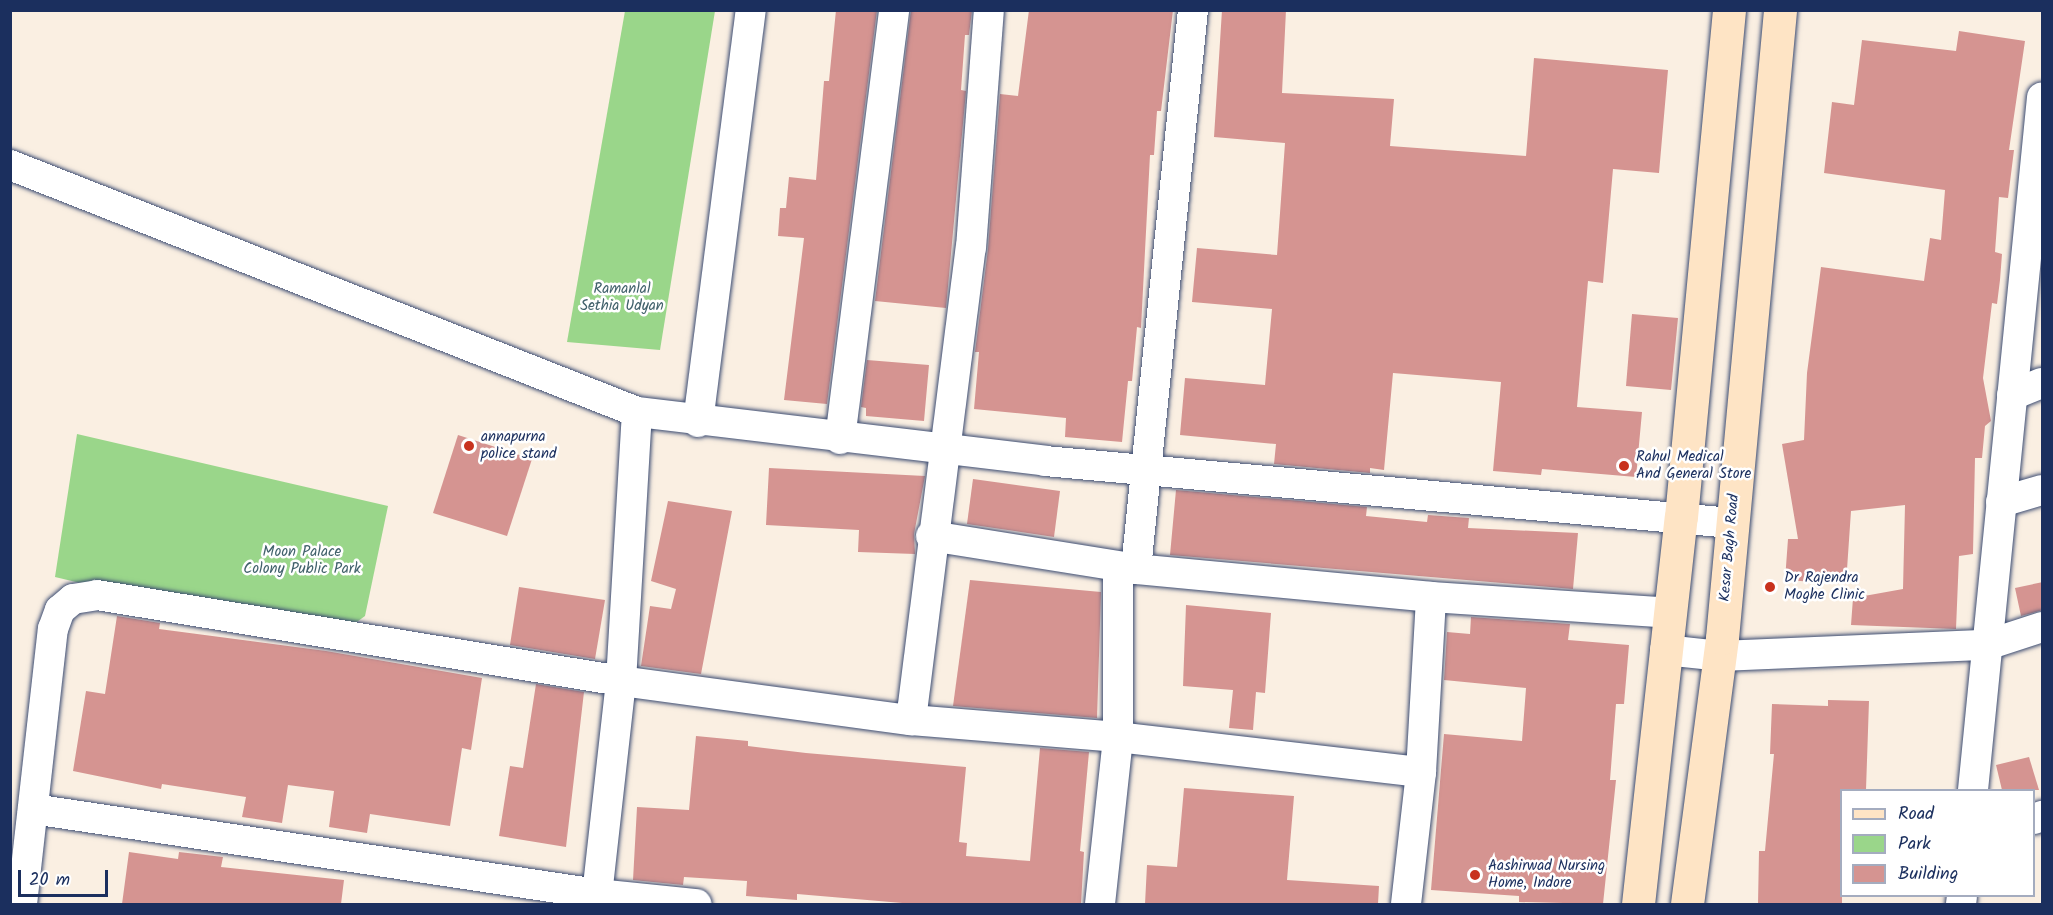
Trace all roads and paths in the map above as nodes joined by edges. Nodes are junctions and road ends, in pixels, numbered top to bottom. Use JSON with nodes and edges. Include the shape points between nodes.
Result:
{"nodes":[{"id":1,"x":751,"y":10,"type":"edge"},
{"id":2,"x":894,"y":10,"type":"edge"},
{"id":3,"x":989,"y":10,"type":"edge"},
{"id":4,"x":1193,"y":10,"type":"edge"},
{"id":5,"x":1728,"y":10,"type":"edge"},
{"id":6,"x":1780,"y":10,"type":"edge"},
{"id":7,"x":2043,"y":97,"type":"edge"},
{"id":8,"x":2041,"y":145,"type":"edge"},
{"id":9,"x":10,"y":165,"type":"edge"},
{"id":10,"x":2043,"y":383,"type":"edge"},
{"id":11,"x":2012,"y":395,"type":"junction"},
{"id":12,"x":637,"y":412,"type":"junction"},
{"id":13,"x":698,"y":422,"type":"junction"},
{"id":14,"x":840,"y":439,"type":"junction"},
{"id":15,"x":943,"y":451,"type":"junction"},
{"id":16,"x":1145,"y":471,"type":"junction"},
{"id":17,"x":2043,"y":490,"type":"edge"},
{"id":18,"x":2001,"y":502,"type":"junction"},
{"id":19,"x":1681,"y":517,"type":"junction"},
{"id":20,"x":1732,"y":523,"type":"junction"},
{"id":21,"x":931,"y":536,"type":"junction"},
{"id":22,"x":1127,"y":568,"type":"junction"},
{"id":23,"x":1431,"y":597,"type":"junction"},
{"id":24,"x":1670,"y":613,"type":"junction"},
{"id":25,"x":2043,"y":627,"type":"edge"},
{"id":26,"x":1987,"y":645,"type":"junction"},
{"id":27,"x":1665,"y":650,"type":"junction"},
{"id":28,"x":1720,"y":656,"type":"junction"},
{"id":29,"x":621,"y":681,"type":"junction"},
{"id":30,"x":911,"y":720,"type":"junction"},
{"id":31,"x":1118,"y":737,"type":"junction"},
{"id":32,"x":1421,"y":772,"type":"junction"},
{"id":33,"x":1973,"y":789,"type":"edge"},
{"id":34,"x":33,"y":809,"type":"junction"},
{"id":35,"x":596,"y":899,"type":"edge"},
{"id":36,"x":22,"y":904,"type":"edge"},
{"id":37,"x":696,"y":904,"type":"edge"},
{"id":38,"x":1100,"y":904,"type":"edge"},
{"id":39,"x":1406,"y":904,"type":"edge"},
{"id":40,"x":1638,"y":904,"type":"edge"},
{"id":41,"x":1688,"y":904,"type":"edge"}],
"edges":[{"from":1,"to":13,"type":"street"},
{"from":2,"to":14,"type":"street"},
{"from":3,"to":15,"type":"street","via":[[971,248]]},
{"from":4,"to":16,"type":"street"},
{"from":5,"to":19,"type":"main road"},
{"from":6,"to":20,"type":"main road","name":"Kesar Bagh Road"},
{"from":7,"to":8,"type":"street"},
{"from":8,"to":11,"type":"street"},
{"from":9,"to":12,"type":"street"},
{"from":10,"to":11,"type":"street"},
{"from":11,"to":18,"type":"street"},
{"from":12,"to":13,"type":"street"},
{"from":12,"to":29,"type":"street"},
{"from":13,"to":14,"type":"street"},
{"from":14,"to":15,"type":"street"},
{"from":15,"to":16,"type":"street"},
{"from":15,"to":21,"type":"street"},
{"from":16,"to":19,"type":"street"},
{"from":16,"to":22,"type":"street"},
{"from":17,"to":18,"type":"street"},
{"from":18,"to":26,"type":"street"},
{"from":19,"to":20,"type":"street"},
{"from":19,"to":24,"type":"main road"},
{"from":20,"to":28,"type":"main road","name":"Kesar Bagh Road"},
{"from":21,"to":22,"type":"street"},
{"from":21,"to":30,"type":"street"},
{"from":22,"to":23,"type":"street"},
{"from":22,"to":31,"type":"street"},
{"from":23,"to":24,"type":"street"},
{"from":23,"to":32,"type":"street"},
{"from":24,"to":27,"type":"main road"},
{"from":25,"to":26,"type":"street"},
{"from":26,"to":28,"type":"street"},
{"from":26,"to":33,"type":"street"},
{"from":27,"to":28,"type":"street"},
{"from":27,"to":40,"type":"main road"},
{"from":28,"to":41,"type":"main road","name":"Kesar Bagh Road"},
{"from":29,"to":30,"type":"street"},
{"from":29,"to":34,"type":"street","via":[[124,598],[97,594],[73,598],[60,610],[53,629]]},
{"from":29,"to":35,"type":"street"},
{"from":30,"to":31,"type":"street"},
{"from":31,"to":32,"type":"street"},
{"from":31,"to":38,"type":"street"},
{"from":32,"to":39,"type":"street"},
{"from":34,"to":35,"type":"street"},
{"from":34,"to":36,"type":"street"},
{"from":35,"to":37,"type":"street"}]}
